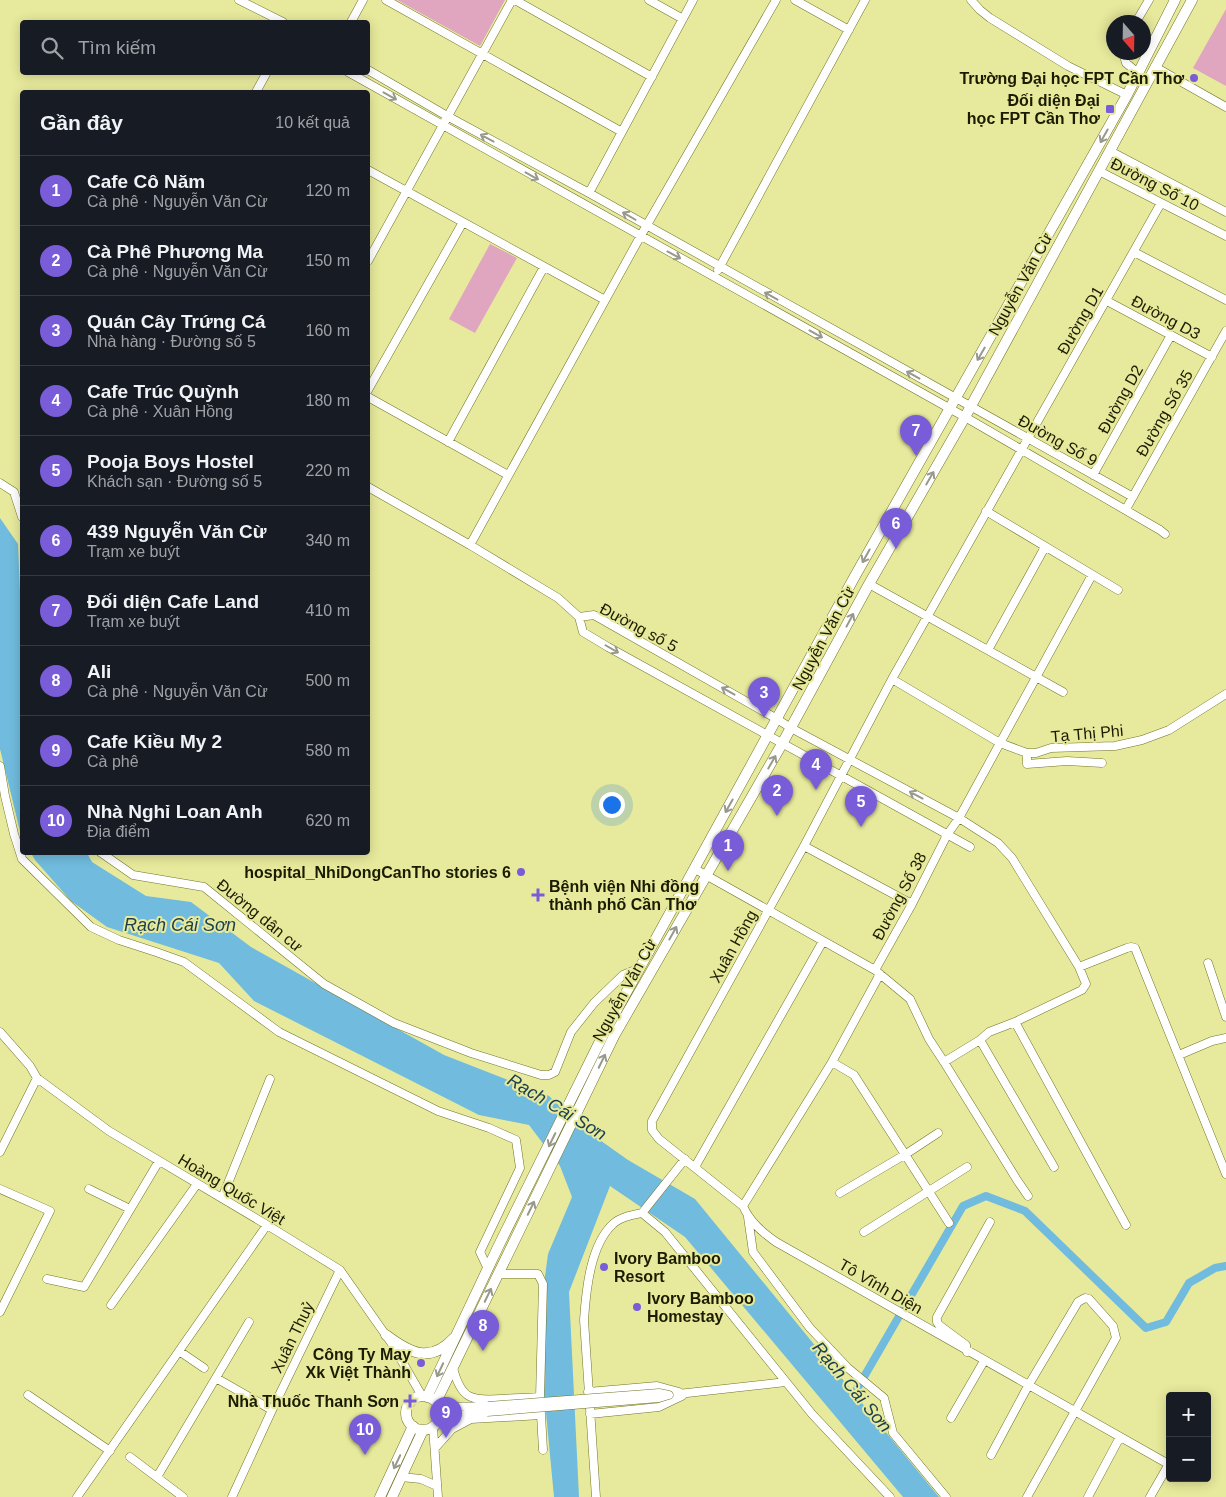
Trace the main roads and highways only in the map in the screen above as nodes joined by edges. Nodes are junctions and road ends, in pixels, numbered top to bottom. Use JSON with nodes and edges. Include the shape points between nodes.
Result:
{"nodes":[{"id":1,"x":1174,"y":0,"type":"edge"},
{"id":2,"x":1192,"y":0,"type":"edge"},
{"id":3,"x":1088,"y":165,"type":"junction"},
{"id":4,"x":1099,"y":171,"type":"junction"},
{"id":5,"x":855,"y":576,"type":"junction"},
{"id":6,"x":869,"y":584,"type":"junction"},
{"id":7,"x":609,"y":1035,"type":"junction"},
{"id":8,"x":386,"y":1335,"type":"road end"},
{"id":9,"x":456,"y":1335,"type":"junction"},
{"id":10,"x":433,"y":1408,"type":"junction"},
{"id":11,"x":418,"y":1428,"type":"junction"},
{"id":12,"x":380,"y":1497,"type":"edge"},
{"id":13,"x":392,"y":1497,"type":"edge"}],
"edges":[{"from":1,"to":3,"type":"main road","name":"Nguyễn Văn Cừ","one_way":true},
{"from":2,"to":4,"type":"main road","name":"Nguyễn Văn Cừ"},
{"from":3,"to":4,"type":"main road"},
{"from":3,"to":5,"type":"main road","name":"Nguyễn Văn Cừ","one_way":true},
{"from":6,"to":4,"type":"main road","name":"Nguyễn Văn Cừ","one_way":true,"via":[[965,417]]},
{"from":5,"to":6,"type":"main road"},
{"from":5,"to":7,"type":"main road","name":"Nguyễn Văn Cừ","one_way":true,"via":[[640,968]]},
{"from":7,"to":6,"type":"main road","name":"Nguyễn Văn Cừ","one_way":true,"via":[[782,744]]},
{"from":7,"to":9,"type":"main road","name":"Nguyễn Văn Cừ","one_way":true,"via":[[498,1247]]},
{"from":10,"to":7,"type":"main road","name":"Nguyễn Văn Cừ","one_way":true,"via":[[510,1252]]},
{"from":8,"to":9,"type":"main road","via":[[404,1349],[418,1354],[434,1352]]},
{"from":9,"to":10,"type":"main road","name":"Nguyễn Văn Cừ","one_way":true},
{"from":10,"to":11,"type":"main road"},
{"from":10,"to":11,"type":"main road","via":[[412,1401],[407,1411],[409,1421]]},
{"from":11,"to":12,"type":"main road","one_way":true},
{"from":11,"to":13,"type":"main road"}]}
